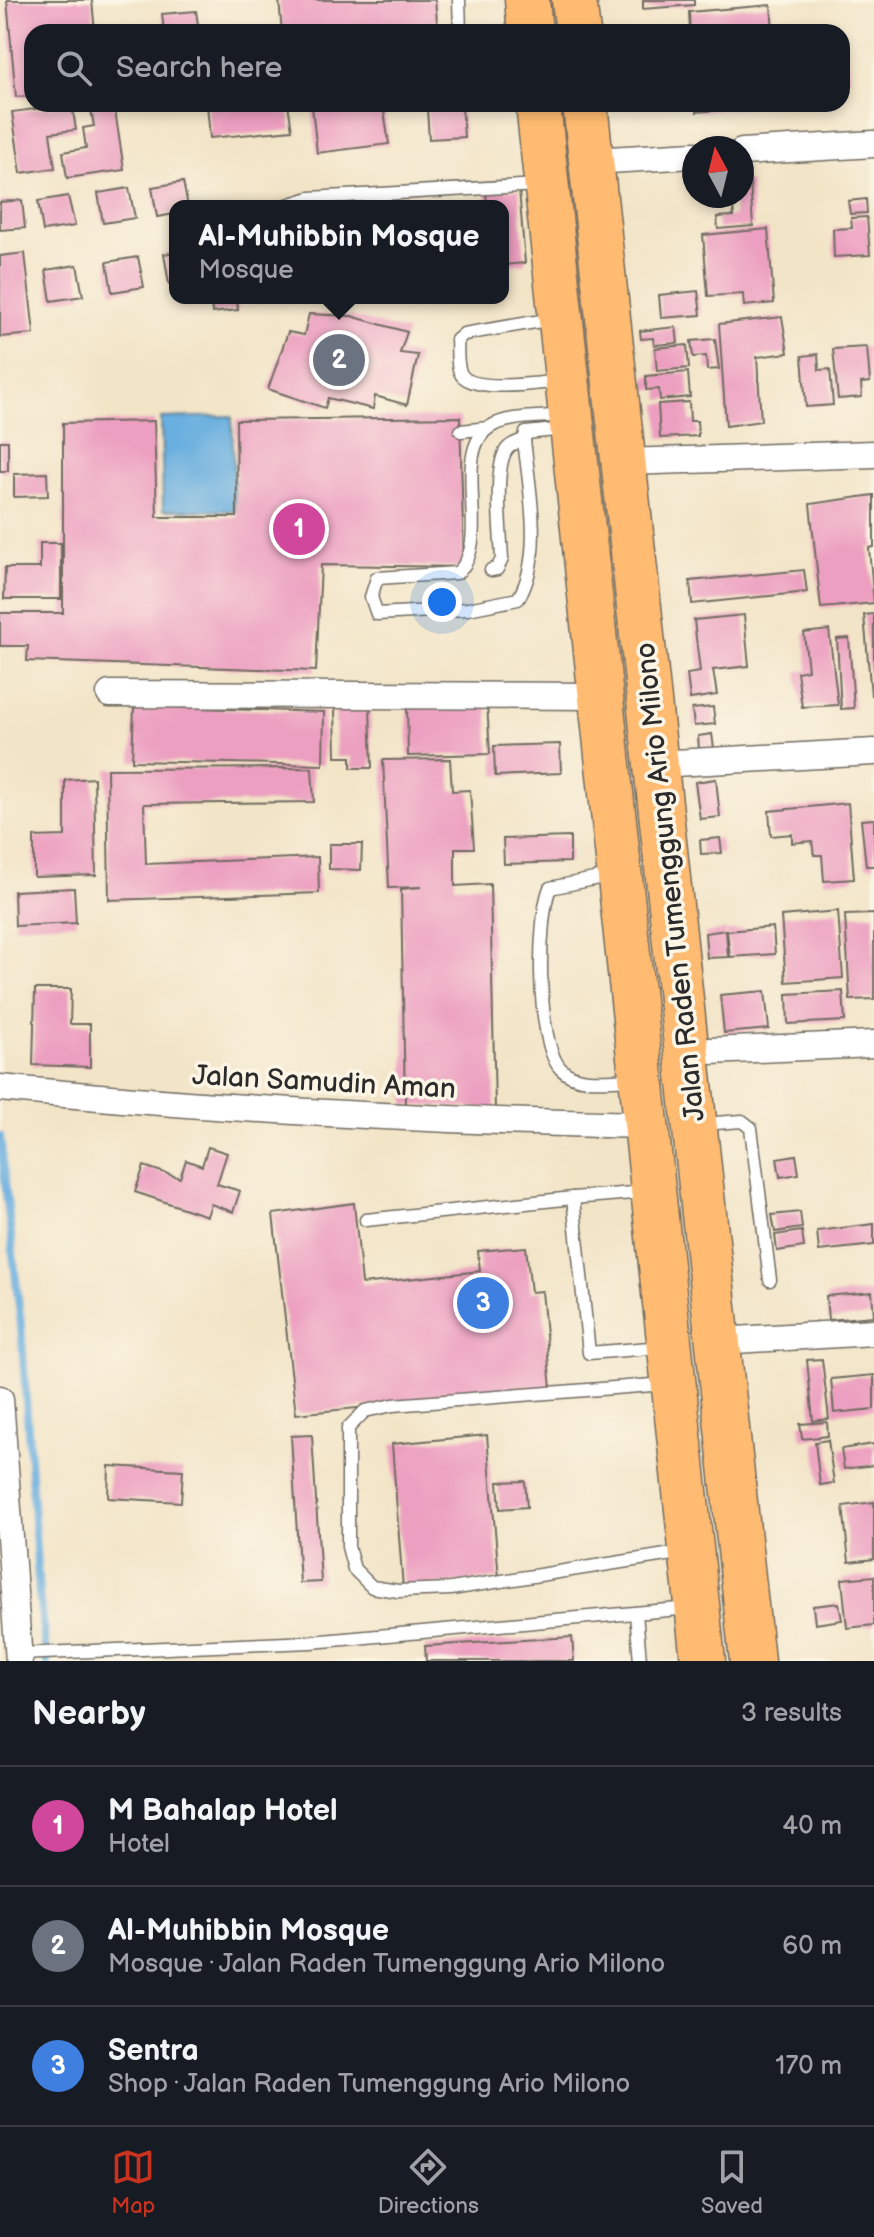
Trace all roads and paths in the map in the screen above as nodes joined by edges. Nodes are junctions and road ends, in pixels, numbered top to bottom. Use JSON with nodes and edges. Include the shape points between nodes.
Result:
{"nodes":[{"id":1,"x":459,"y":0,"type":"edge"},
{"id":2,"x":527,"y":0,"type":"edge"},
{"id":3,"x":574,"y":0,"type":"edge"},
{"id":4,"x":460,"y":24,"type":"edge"},
{"id":5,"x":529,"y":24,"type":"edge"},
{"id":6,"x":577,"y":24,"type":"edge"},
{"id":7,"x":539,"y":112,"type":"edge"},
{"id":8,"x":586,"y":112,"type":"edge"},
{"id":9,"x":874,"y":144,"type":"edge"},
{"id":10,"x":754,"y":151,"type":"edge"},
{"id":11,"x":682,"y":156,"type":"edge"},
{"id":12,"x":591,"y":161,"type":"junction"},
{"id":13,"x":546,"y":185,"type":"junction"},
{"id":14,"x":304,"y":200,"type":"edge"},
{"id":15,"x":560,"y":318,"type":"junction"},
{"id":16,"x":569,"y":408,"type":"junction"},
{"id":17,"x":488,"y":428,"type":"junction"},
{"id":18,"x":461,"y":431,"type":"dead end"},
{"id":19,"x":524,"y":440,"type":"junction"},
{"id":20,"x":874,"y":454,"type":"edge"},
{"id":21,"x":624,"y":462,"type":"junction"},
{"id":22,"x":491,"y":570,"type":"dead end"},
{"id":23,"x":110,"y":694,"type":"dead end"},
{"id":24,"x":599,"y":696,"type":"junction"},
{"id":25,"x":874,"y":752,"type":"edge"},
{"id":26,"x":656,"y":764,"type":"junction"},
{"id":27,"x":618,"y":874,"type":"junction"},
{"id":28,"x":674,"y":925,"type":"junction"},
{"id":29,"x":624,"y":929,"type":"junction"},
{"id":30,"x":874,"y":1044,"type":"edge"},
{"id":31,"x":687,"y":1052,"type":"junction"},
{"id":32,"x":640,"y":1079,"type":"junction"},
{"id":33,"x":3,"y":1088,"type":"edge"},
{"id":34,"x":695,"y":1124,"type":"junction"},
{"id":35,"x":645,"y":1125,"type":"junction"},
{"id":36,"x":652,"y":1192,"type":"junction"},
{"id":37,"x":573,"y":1198,"type":"junction"},
{"id":38,"x":366,"y":1220,"type":"dead end"},
{"id":39,"x":770,"y":1280,"type":"dead end"},
{"id":40,"x":874,"y":1332,"type":"edge"},
{"id":41,"x":718,"y":1341,"type":"junction"},
{"id":42,"x":671,"y":1365,"type":"junction"},
{"id":43,"x":0,"y":1399,"type":"edge"},
{"id":44,"x":3,"y":1459,"type":"edge"},
{"id":45,"x":691,"y":1551,"type":"junction"},
{"id":46,"x":697,"y":1607,"type":"junction"},
{"id":47,"x":636,"y":1613,"type":"junction"},
{"id":48,"x":25,"y":1656,"type":"edge"},
{"id":49,"x":640,"y":1661,"type":"edge"},
{"id":50,"x":703,"y":1661,"type":"edge"},
{"id":51,"x":752,"y":1661,"type":"edge"}],
"edges":[{"from":1,"to":4,"type":"lane"},
{"from":2,"to":5,"type":"highway"},
{"from":3,"to":6,"type":"highway"},
{"from":7,"to":13,"type":"highway","name":"Jalan Raden Tumenggung Ario Milono"},
{"from":8,"to":12,"type":"highway","name":"Jalan Raden Tumenggung Ario Milono"},
{"from":9,"to":10,"type":"street"},
{"from":11,"to":12,"type":"street"},
{"from":12,"to":21,"type":"highway","name":"Jalan Raden Tumenggung Ario Milono"},
{"from":13,"to":14,"type":"lane"},
{"from":13,"to":15,"type":"highway","name":"Jalan Raden Tumenggung Ario Milono"},
{"from":15,"to":16,"type":"highway","name":"Jalan Raden Tumenggung Ario Milono"},
{"from":15,"to":16,"type":"lane","via":[[464,334],[457,340],[458,357],[460,373],[468,382],[508,385]]},
{"from":16,"to":17,"type":"lane"},
{"from":16,"to":19,"type":"lane","via":[[526,433]]},
{"from":16,"to":24,"type":"highway","name":"Jalan Raden Tumenggung Ario Milono"},
{"from":17,"to":18,"type":"lane"},
{"from":17,"to":19,"type":"lane","via":[[476,443],[467,565],[457,573],[377,578],[371,597],[377,614],[468,609],[518,599],[529,582],[533,555]]},
{"from":19,"to":22,"type":"lane","via":[[504,454],[502,559]]},
{"from":20,"to":21,"type":"street"},
{"from":21,"to":26,"type":"highway","name":"Jalan Raden Tumenggung Ario Milono"},
{"from":23,"to":24,"type":"street"},
{"from":24,"to":27,"type":"highway","name":"Jalan Raden Tumenggung Ario Milono"},
{"from":25,"to":26,"type":"street"},
{"from":26,"to":28,"type":"highway","name":"Jalan Raden Tumenggung Ario Milono"},
{"from":27,"to":29,"type":"highway","name":"Jalan Raden Tumenggung Ario Milono"},
{"from":27,"to":32,"type":"lane","via":[[550,888],[539,934],[545,1018],[552,1054],[561,1069],[577,1079]]},
{"from":28,"to":29,"type":"highway"},
{"from":28,"to":31,"type":"highway","name":"Jalan Raden Tumenggung Ario Milono"},
{"from":29,"to":32,"type":"highway","name":"Jalan Raden Tumenggung Ario Milono"},
{"from":30,"to":31,"type":"street"},
{"from":31,"to":34,"type":"highway","name":"Jalan Raden Tumenggung Ario Milono"},
{"from":32,"to":35,"type":"highway","name":"Jalan Raden Tumenggung Ario Milono"},
{"from":33,"to":35,"type":"street","name":"Jalan Samudin Aman","via":[[188,1106],[475,1122]]},
{"from":34,"to":39,"type":"lane","via":[[742,1121],[751,1128]]},
{"from":34,"to":41,"type":"highway","name":"Jalan Raden Tumenggung Ario Milono"},
{"from":35,"to":36,"type":"highway","name":"Jalan Raden Tumenggung Ario Milono"},
{"from":36,"to":37,"type":"lane"},
{"from":36,"to":42,"type":"highway","name":"Jalan Raden Tumenggung Ario Milono"},
{"from":37,"to":38,"type":"lane"},
{"from":37,"to":42,"type":"lane","via":[[589,1353]]},
{"from":40,"to":41,"type":"street"},
{"from":41,"to":51,"type":"highway","name":"Jalan Raden Tumenggung Ario Milono"},
{"from":42,"to":45,"type":"highway","name":"Jalan Raden Tumenggung Ario Milono"},
{"from":42,"to":45,"type":"lane","via":[[365,1411],[348,1428],[348,1547],[354,1569],[372,1587],[398,1591],[451,1589]]},
{"from":43,"to":44,"type":"street"},
{"from":44,"to":48,"type":"street"},
{"from":45,"to":46,"type":"highway","name":"Jalan Raden Tumenggung Ario Milono"},
{"from":46,"to":47,"type":"lane"},
{"from":46,"to":50,"type":"highway","name":"Jalan Raden Tumenggung Ario Milono"},
{"from":47,"to":48,"type":"lane","via":[[311,1642]]},
{"from":47,"to":49,"type":"lane"}]}
